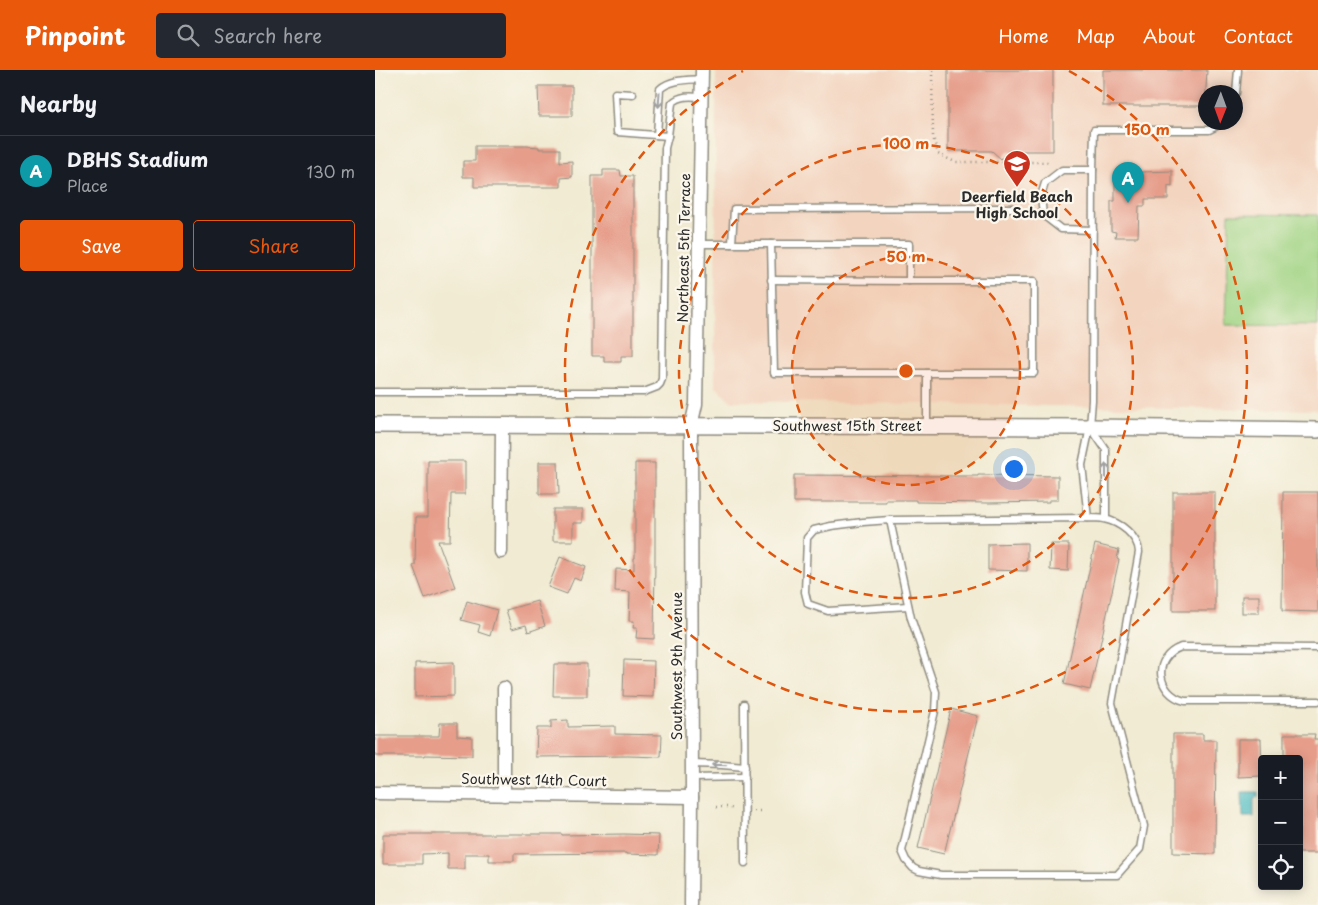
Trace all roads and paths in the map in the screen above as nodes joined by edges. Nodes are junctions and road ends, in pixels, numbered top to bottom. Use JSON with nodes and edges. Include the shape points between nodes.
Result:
{"nodes":[{"id":1,"x":931,"y":70,"type":"edge"},
{"id":2,"x":1237,"y":70,"type":"edge"},
{"id":3,"x":702,"y":75,"type":"edge"},
{"id":4,"x":1236,"y":85,"type":"edge"},
{"id":5,"x":633,"y":94,"type":"dead end"},
{"id":6,"x":702,"y":97,"type":"junction"},
{"id":7,"x":1198,"y":130,"type":"edge"},
{"id":8,"x":657,"y":136,"type":"junction"},
{"id":9,"x":668,"y":136,"type":"junction"},
{"id":10,"x":1051,"y":162,"type":"dead end"},
{"id":11,"x":1093,"y":170,"type":"junction"},
{"id":12,"x":1013,"y":208,"type":"dead end"},
{"id":13,"x":1093,"y":230,"type":"junction"},
{"id":14,"x":699,"y":244,"type":"junction"},
{"id":15,"x":732,"y":244,"type":"junction"},
{"id":16,"x":771,"y":244,"type":"junction"},
{"id":17,"x":771,"y":280,"type":"junction"},
{"id":18,"x":909,"y":281,"type":"junction"},
{"id":19,"x":927,"y":374,"type":"junction"},
{"id":20,"x":375,"y":392,"type":"edge"},
{"id":21,"x":375,"y":425,"type":"edge"},
{"id":22,"x":502,"y":426,"type":"junction"},
{"id":23,"x":691,"y":426,"type":"junction"},
{"id":24,"x":927,"y":427,"type":"junction"},
{"id":25,"x":1090,"y":427,"type":"junction"},
{"id":26,"x":1318,"y":430,"type":"edge"},
{"id":27,"x":1088,"y":518,"type":"junction"},
{"id":28,"x":1106,"y":519,"type":"junction"},
{"id":29,"x":890,"y":520,"type":"junction"},
{"id":30,"x":501,"y":552,"type":"dead end"},
{"id":31,"x":908,"y":606,"type":"junction"},
{"id":32,"x":1318,"y":648,"type":"edge"},
{"id":33,"x":504,"y":688,"type":"dead end"},
{"id":34,"x":1318,"y":701,"type":"edge"},
{"id":35,"x":745,"y":704,"type":"dead end"},
{"id":36,"x":692,"y":764,"type":"junction"},
{"id":37,"x":745,"y":767,"type":"junction"},
{"id":38,"x":745,"y":777,"type":"junction"},
{"id":39,"x":692,"y":778,"type":"junction"},
{"id":40,"x":375,"y":793,"type":"edge"},
{"id":41,"x":503,"y":795,"type":"junction"},
{"id":42,"x":692,"y":797,"type":"junction"},
{"id":43,"x":745,"y":863,"type":"dead end"},
{"id":44,"x":691,"y":905,"type":"edge"}],
"edges":[{"from":1,"to":10,"type":"path","via":[[933,137],[937,154],[955,162]]},
{"from":2,"to":4,"type":"lane"},
{"from":3,"to":6,"type":"street","name":"Northeast 5th Terrace"},
{"from":3,"to":8,"type":"lane","one_way":true,"via":[[665,84],[660,89]]},
{"from":5,"to":8,"type":"lane","via":[[615,93],[617,132]]},
{"from":6,"to":9,"type":"lane","via":[[685,96],[672,103]]},
{"from":6,"to":14,"type":"street","name":"Northeast 5th Terrace"},
{"from":7,"to":11,"type":"lane","via":[[1094,130]]},
{"from":8,"to":9,"type":"lane"},
{"from":9,"to":20,"type":"lane","via":[[665,148],[663,379],[660,384],[644,392]]},
{"from":11,"to":13,"type":"lane"},
{"from":11,"to":13,"type":"lane","via":[[1062,170],[1045,183],[1041,196],[1043,214],[1061,229]]},
{"from":12,"to":15,"type":"lane","via":[[734,209]]},
{"from":13,"to":25,"type":"lane"},
{"from":14,"to":15,"type":"lane"},
{"from":14,"to":23,"type":"street","name":"Northeast 5th Terrace","via":[[696,404]]},
{"from":15,"to":16,"type":"lane"},
{"from":16,"to":17,"type":"lane"},
{"from":16,"to":18,"type":"lane","via":[[909,244]]},
{"from":17,"to":18,"type":"lane"},
{"from":17,"to":19,"type":"lane","via":[[774,372]]},
{"from":18,"to":19,"type":"lane","via":[[1034,281],[1034,373]]},
{"from":19,"to":24,"type":"lane"},
{"from":21,"to":22,"type":"street","name":"Southwest 15th Street"},
{"from":22,"to":23,"type":"street","name":"Southwest 15th Street"},
{"from":22,"to":30,"type":"street"},
{"from":23,"to":24,"type":"street","name":"Southwest 15th Street"},
{"from":23,"to":36,"type":"street","name":"Southwest 9th Avenue"},
{"from":24,"to":25,"type":"street","name":"Southwest 15th Street"},
{"from":25,"to":26,"type":"street","name":"Southwest 15th Street"},
{"from":25,"to":27,"type":"lane","via":[[1082,465]]},
{"from":28,"to":25,"type":"lane","one_way":true,"via":[[1106,450]]},
{"from":27,"to":28,"type":"lane"},
{"from":27,"to":29,"type":"lane"},
{"from":28,"to":31,"type":"lane","via":[[1133,536],[1139,547],[1112,703],[1143,826],[1140,849],[1117,874],[941,875],[919,871],[909,865],[903,856],[903,845],[937,703]]},
{"from":29,"to":31,"type":"lane"},
{"from":29,"to":31,"type":"lane","via":[[814,530],[807,538],[805,592],[808,604],[828,611]]},
{"from":32,"to":34,"type":"lane","via":[[1181,647],[1164,658],[1161,669],[1161,680],[1166,688],[1185,701]]},
{"from":33,"to":41,"type":"street"},
{"from":35,"to":37,"type":"lane"},
{"from":37,"to":36,"type":"lane","one_way":true},
{"from":36,"to":39,"type":"street","name":"Southwest 9th Avenue"},
{"from":37,"to":38,"type":"lane"},
{"from":38,"to":39,"type":"lane"},
{"from":38,"to":43,"type":"lane"},
{"from":39,"to":42,"type":"street","name":"Southwest 9th Avenue"},
{"from":40,"to":41,"type":"street","name":"Southwest 14th Court"},
{"from":41,"to":42,"type":"street","name":"Southwest 14th Court"},
{"from":42,"to":44,"type":"street","name":"Southwest 9th Avenue"}]}
